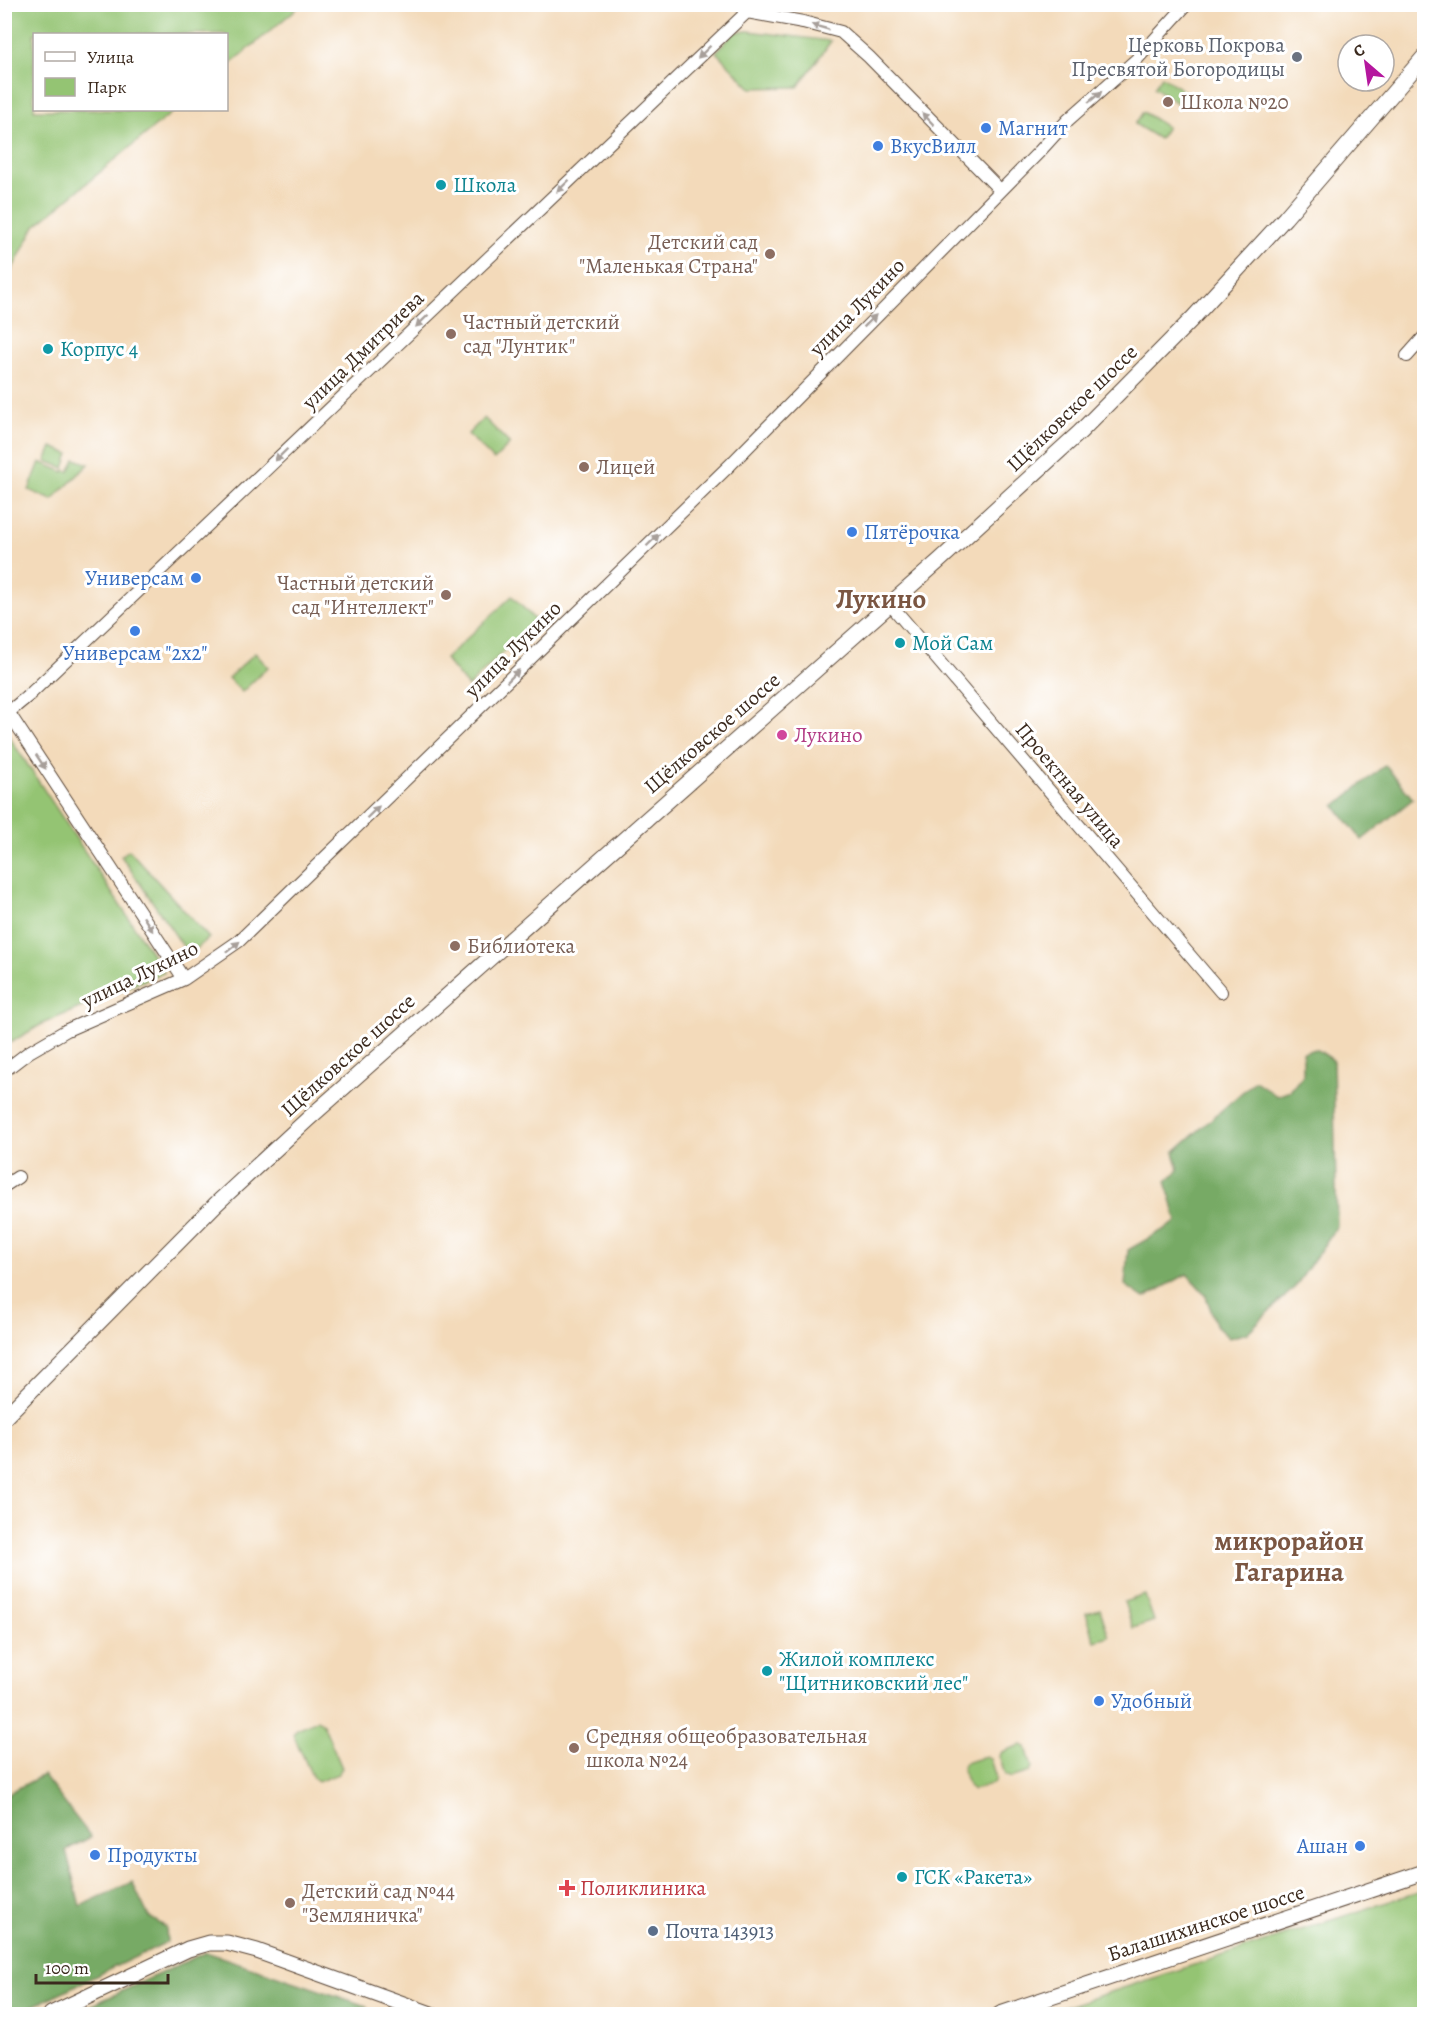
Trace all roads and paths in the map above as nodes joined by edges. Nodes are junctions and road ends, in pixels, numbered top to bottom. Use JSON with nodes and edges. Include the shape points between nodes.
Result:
{"nodes":[{"id":1,"x":1187,"y":4,"type":"edge"},
{"id":2,"x":743,"y":8,"type":"edge"},
{"id":3,"x":1421,"y":66,"type":"edge"},
{"id":4,"x":1000,"y":190,"type":"junction"},
{"id":5,"x":1425,"y":337,"type":"edge"},
{"id":6,"x":1407,"y":356,"type":"dead end"},
{"id":7,"x":890,"y":604,"type":"junction"},
{"id":8,"x":7,"y":714,"type":"edge"},
{"id":9,"x":184,"y":979,"type":"junction"},
{"id":10,"x":1221,"y":992,"type":"dead end"},
{"id":11,"x":4,"y":1071,"type":"edge"},
{"id":12,"x":18,"y":1177,"type":"dead end"},
{"id":13,"x":4,"y":1186,"type":"edge"},
{"id":14,"x":4,"y":1418,"type":"edge"},
{"id":15,"x":1425,"y":1872,"type":"edge"},
{"id":16,"x":51,"y":2014,"type":"edge"},
{"id":17,"x":430,"y":2014,"type":"edge"},
{"id":18,"x":1000,"y":2014,"type":"edge"}],
"edges":[{"from":4,"to":1,"type":"street","name":"улица Лукино","one_way":true,"via":[[1068,120],[1137,60]]},
{"from":4,"to":2,"type":"street","one_way":true,"via":[[841,32]]},
{"from":2,"to":8,"type":"street","name":"улица Дмитриева","one_way":true},
{"from":3,"to":7,"type":"main road","name":"Щёлковское шоссе","via":[[1147,365],[1074,437]]},
{"from":9,"to":4,"type":"street","name":"улица Лукино","one_way":true,"via":[[225,953],[261,921],[730,465]]},
{"from":5,"to":6,"type":"street"},
{"from":7,"to":10,"type":"street","name":"Проектная улица"},
{"from":7,"to":14,"type":"main road","name":"Щёлковское шоссе","via":[[308,1119],[216,1204]]},
{"from":8,"to":9,"type":"street","one_way":true},
{"from":9,"to":11,"type":"street","name":"улица Лукино","via":[[67,1030]]},
{"from":12,"to":13,"type":"street"},
{"from":15,"to":18,"type":"main road","name":"Балашихинское шоссе"},
{"from":16,"to":17,"type":"main road","via":[[188,1949],[209,1943],[257,1951]]}]}
